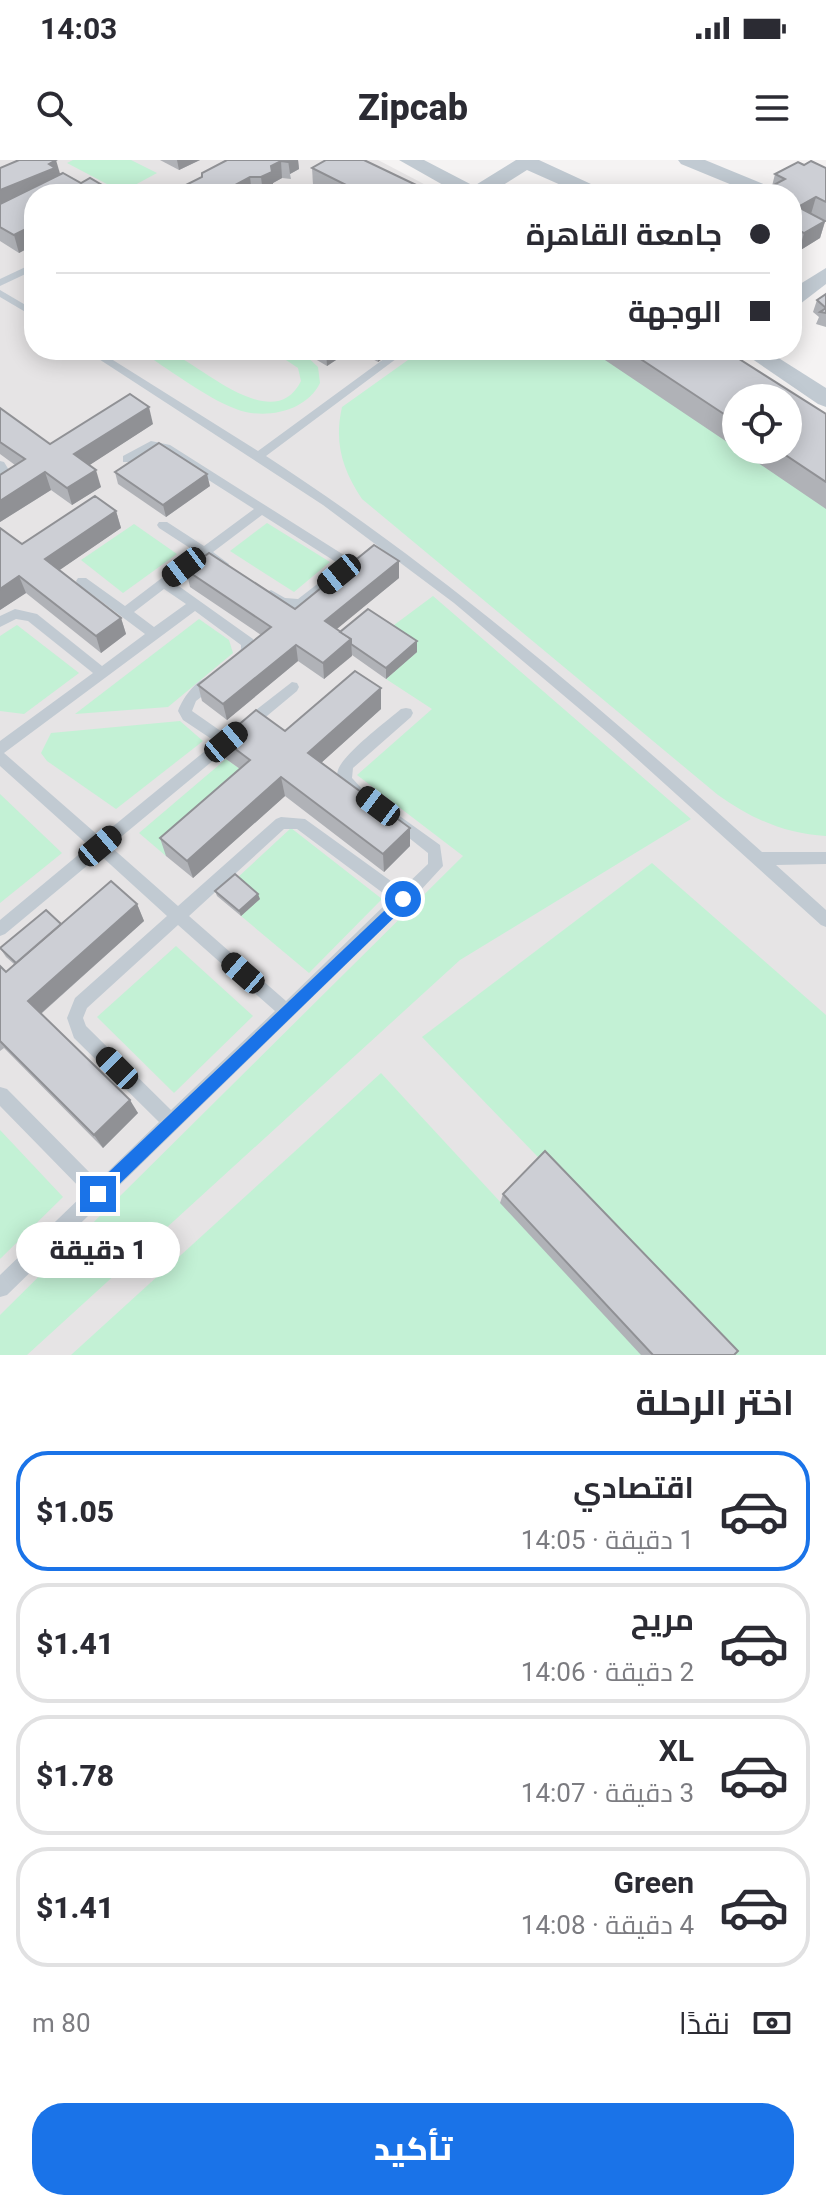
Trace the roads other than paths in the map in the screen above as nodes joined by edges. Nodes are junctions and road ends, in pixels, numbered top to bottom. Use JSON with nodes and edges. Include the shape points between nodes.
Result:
{"nodes":[{"id":1,"x":688,"y":160,"type":"edge"},
{"id":2,"x":413,"y":161,"type":"edge"},
{"id":3,"x":528,"y":161,"type":"edge"},
{"id":4,"x":781,"y":175,"type":"edge"},
{"id":5,"x":456,"y":184,"type":"edge"},
{"id":6,"x":491,"y":184,"type":"edge"},
{"id":7,"x":576,"y":184,"type":"edge"},
{"id":8,"x":740,"y":184,"type":"edge"},
{"id":9,"x":769,"y":184,"type":"edge"},
{"id":10,"x":24,"y":271,"type":"edge"},
{"id":11,"x":826,"y":274,"type":"edge"},
{"id":12,"x":0,"y":283,"type":"edge"},
{"id":13,"x":802,"y":292,"type":"edge"},
{"id":14,"x":0,"y":293,"type":"edge"},
{"id":15,"x":24,"y":308,"type":"edge"},
{"id":16,"x":106,"y":360,"type":"edge"},
{"id":17,"x":389,"y":360,"type":"edge"},
{"id":18,"x":766,"y":360,"type":"edge"},
{"id":19,"x":826,"y":399,"type":"edge"},
{"id":20,"x":259,"y":456,"type":"junction"},
{"id":21,"x":127,"y":459,"type":"dead end"},
{"id":22,"x":0,"y":465,"type":"edge"},
{"id":23,"x":0,"y":482,"type":"edge"},
{"id":24,"x":263,"y":508,"type":"junction"},
{"id":25,"x":163,"y":525,"type":"dead end"},
{"id":26,"x":205,"y":552,"type":"junction"},
{"id":27,"x":230,"y":569,"type":"edge"},
{"id":28,"x":82,"y":581,"type":"dead end"},
{"id":29,"x":164,"y":582,"type":"junction"},
{"id":30,"x":256,"y":585,"type":"edge"},
{"id":31,"x":195,"y":604,"type":"junction"},
{"id":32,"x":125,"y":612,"type":"junction"},
{"id":33,"x":0,"y":622,"type":"edge"},
{"id":34,"x":154,"y":634,"type":"junction"},
{"id":35,"x":102,"y":673,"type":"junction"},
{"id":36,"x":292,"y":687,"type":"dead end"},
{"id":37,"x":406,"y":713,"type":"dead end"},
{"id":38,"x":226,"y":742,"type":"junction"},
{"id":39,"x":0,"y":749,"type":"edge"},
{"id":40,"x":0,"y":758,"type":"edge"},
{"id":41,"x":100,"y":846,"type":"junction"},
{"id":42,"x":826,"y":858,"type":"edge"},
{"id":43,"x":759,"y":859,"type":"junction"},
{"id":44,"x":403,"y":899,"type":"junction"},
{"id":45,"x":177,"y":915,"type":"junction"},
{"id":46,"x":826,"y":920,"type":"edge"},
{"id":47,"x":0,"y":929,"type":"edge"},
{"id":48,"x":287,"y":1012,"type":"junction"},
{"id":49,"x":1,"y":1095,"type":"edge"},
{"id":50,"x":172,"y":1123,"type":"junction"},
{"id":51,"x":98,"y":1194,"type":"junction"},
{"id":52,"x":0,"y":1288,"type":"edge"}],
"edges":[{"from":1,"to":8,"type":"street"},
{"from":2,"to":5,"type":"street"},
{"from":3,"to":6,"type":"street"},
{"from":3,"to":7,"type":"street"},
{"from":4,"to":9,"type":"street"},
{"from":10,"to":12,"type":"lane"},
{"from":11,"to":13,"type":"street"},
{"from":14,"to":15,"type":"lane"},
{"from":16,"to":20,"type":"lane"},
{"from":17,"to":20,"type":"lane"},
{"from":18,"to":19,"type":"street"},
{"from":20,"to":43,"type":"lane","via":[[487,622]]},
{"from":21,"to":24,"type":"lane","via":[[142,448],[159,445]]},
{"from":22,"to":23,"type":"lane","via":[[6,475]]},
{"from":24,"to":26,"type":"lane"},
{"from":24,"to":30,"type":"lane","via":[[337,554],[343,567],[300,604],[282,602]]},
{"from":25,"to":26,"type":"lane"},
{"from":26,"to":27,"type":"lane"},
{"from":26,"to":29,"type":"lane"},
{"from":28,"to":32,"type":"lane"},
{"from":29,"to":31,"type":"lane"},
{"from":29,"to":32,"type":"lane"},
{"from":31,"to":34,"type":"lane"},
{"from":31,"to":38,"type":"lane","via":[[248,643],[248,651],[190,698],[185,711]]},
{"from":32,"to":34,"type":"lane"},
{"from":33,"to":35,"type":"lane","via":[[15,614],[32,617]]},
{"from":34,"to":35,"type":"lane"},
{"from":35,"to":39,"type":"lane"},
{"from":36,"to":38,"type":"lane"},
{"from":37,"to":44,"type":"lane","via":[[344,772],[352,787],[435,850],[436,866]]},
{"from":38,"to":41,"type":"lane"},
{"from":40,"to":41,"type":"lane"},
{"from":41,"to":45,"type":"lane"},
{"from":41,"to":47,"type":"lane"},
{"from":42,"to":43,"type":"lane"},
{"from":43,"to":46,"type":"lane"},
{"from":44,"to":45,"type":"lane","via":[[291,821],[273,827]]},
{"from":44,"to":48,"type":"lane"},
{"from":45,"to":48,"type":"lane"},
{"from":45,"to":50,"type":"lane","via":[[81,1003],[74,1023]]},
{"from":48,"to":50,"type":"lane"},
{"from":49,"to":51,"type":"lane"},
{"from":50,"to":51,"type":"lane"},
{"from":51,"to":52,"type":"lane"}]}
